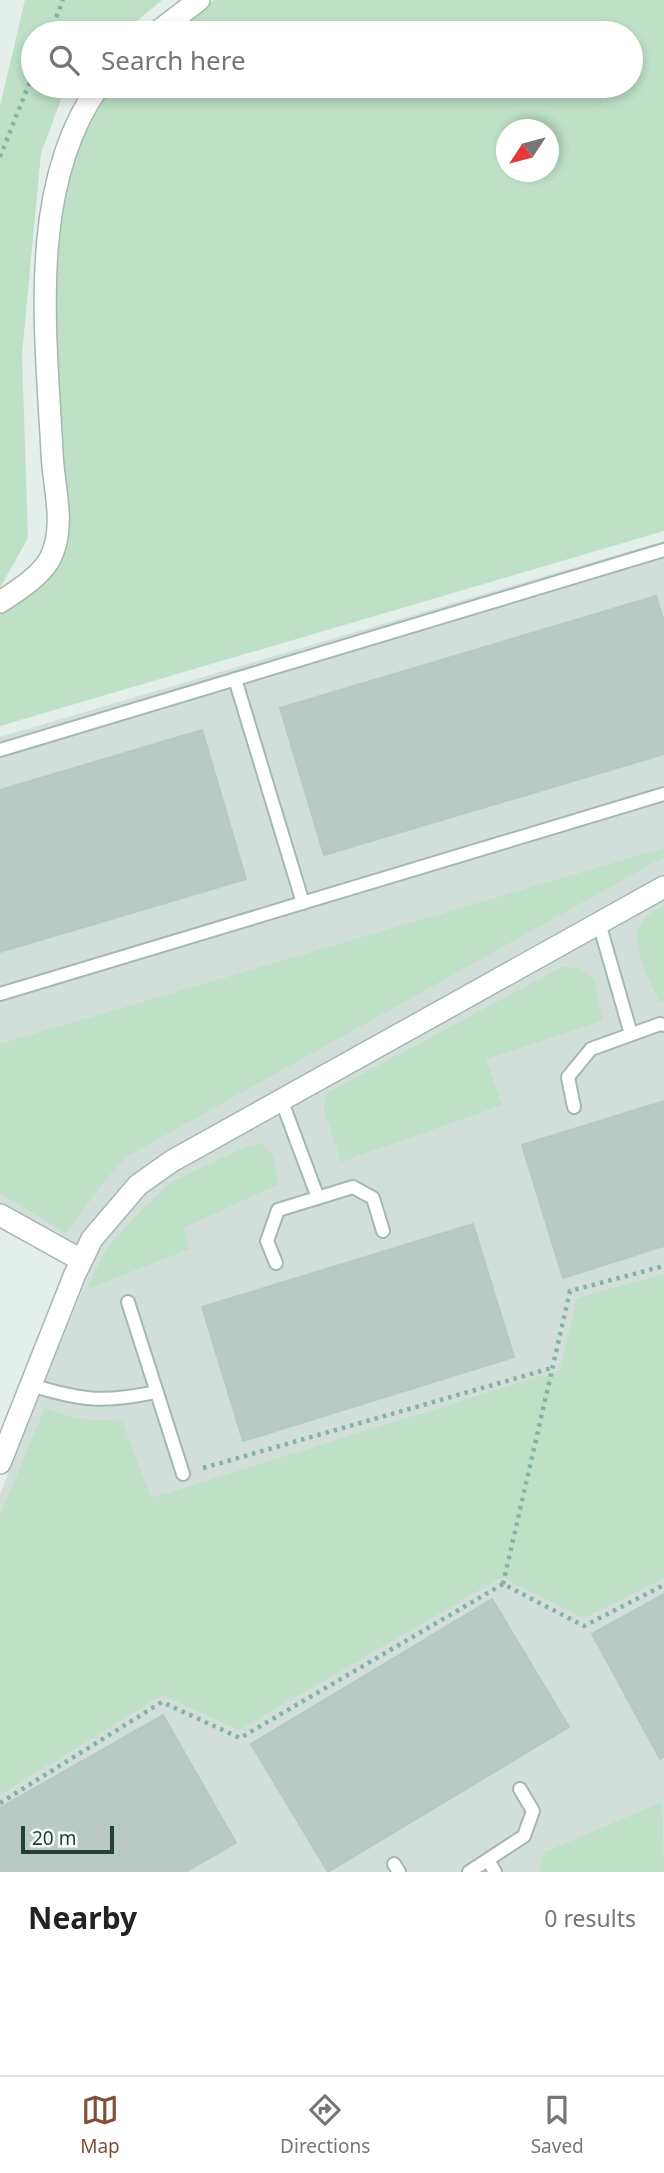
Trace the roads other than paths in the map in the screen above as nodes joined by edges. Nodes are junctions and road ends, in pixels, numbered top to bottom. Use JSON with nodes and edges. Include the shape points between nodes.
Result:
{"nodes":[{"id":1,"x":199,"y":0,"type":"edge"},
{"id":2,"x":172,"y":21,"type":"edge"},
{"id":3,"x":90,"y":98,"type":"edge"},
{"id":4,"x":664,"y":550,"type":"edge"},
{"id":5,"x":0,"y":602,"type":"edge"},
{"id":6,"x":234,"y":679,"type":"junction"},
{"id":7,"x":0,"y":750,"type":"edge"},
{"id":8,"x":664,"y":794,"type":"edge"},
{"id":9,"x":664,"y":887,"type":"edge"},
{"id":10,"x":303,"y":902,"type":"junction"},
{"id":11,"x":599,"y":923,"type":"junction"},
{"id":12,"x":0,"y":994,"type":"edge"},
{"id":13,"x":664,"y":1026,"type":"edge"},
{"id":14,"x":631,"y":1034,"type":"junction"},
{"id":15,"x":281,"y":1100,"type":"junction"},
{"id":16,"x":574,"y":1107,"type":"dead end"},
{"id":17,"x":318,"y":1198,"type":"junction"},
{"id":18,"x":0,"y":1214,"type":"edge"},
{"id":19,"x":383,"y":1231,"type":"dead end"},
{"id":20,"x":82,"y":1260,"type":"junction"},
{"id":21,"x":275,"y":1263,"type":"dead end"},
{"id":22,"x":128,"y":1302,"type":"dead end"},
{"id":23,"x":31,"y":1385,"type":"junction"},
{"id":24,"x":156,"y":1392,"type":"junction"},
{"id":25,"x":0,"y":1463,"type":"edge"},
{"id":26,"x":183,"y":1474,"type":"road end"},
{"id":27,"x":520,"y":1789,"type":"dead end"},
{"id":28,"x":488,"y":1860,"type":"junction"},
{"id":29,"x":469,"y":1872,"type":"edge"},
{"id":30,"x":495,"y":1872,"type":"edge"}],
"edges":[{"from":1,"to":2,"type":"street"},
{"from":3,"to":5,"type":"street","via":[[56,182],[46,264],[46,350],[60,530],[52,555],[28,584]]},
{"from":4,"to":6,"type":"lane"},
{"from":6,"to":7,"type":"lane"},
{"from":6,"to":10,"type":"lane"},
{"from":8,"to":10,"type":"lane"},
{"from":9,"to":11,"type":"street"},
{"from":10,"to":12,"type":"lane"},
{"from":11,"to":14,"type":"lane"},
{"from":11,"to":15,"type":"street"},
{"from":13,"to":14,"type":"lane"},
{"from":14,"to":16,"type":"lane","via":[[591,1049],[568,1077]]},
{"from":15,"to":17,"type":"lane"},
{"from":15,"to":20,"type":"street","via":[[138,1185],[92,1239]]},
{"from":17,"to":19,"type":"lane","via":[[353,1187],[373,1198]]},
{"from":17,"to":21,"type":"lane","via":[[278,1210],[267,1241]]},
{"from":18,"to":20,"type":"street"},
{"from":20,"to":23,"type":"street"},
{"from":22,"to":24,"type":"lane"},
{"from":23,"to":24,"type":"lane","via":[[92,1400]]},
{"from":23,"to":25,"type":"street"},
{"from":24,"to":26,"type":"lane"},
{"from":27,"to":28,"type":"lane","via":[[533,1811],[524,1836]]},
{"from":28,"to":29,"type":"lane"},
{"from":28,"to":30,"type":"lane"}]}
